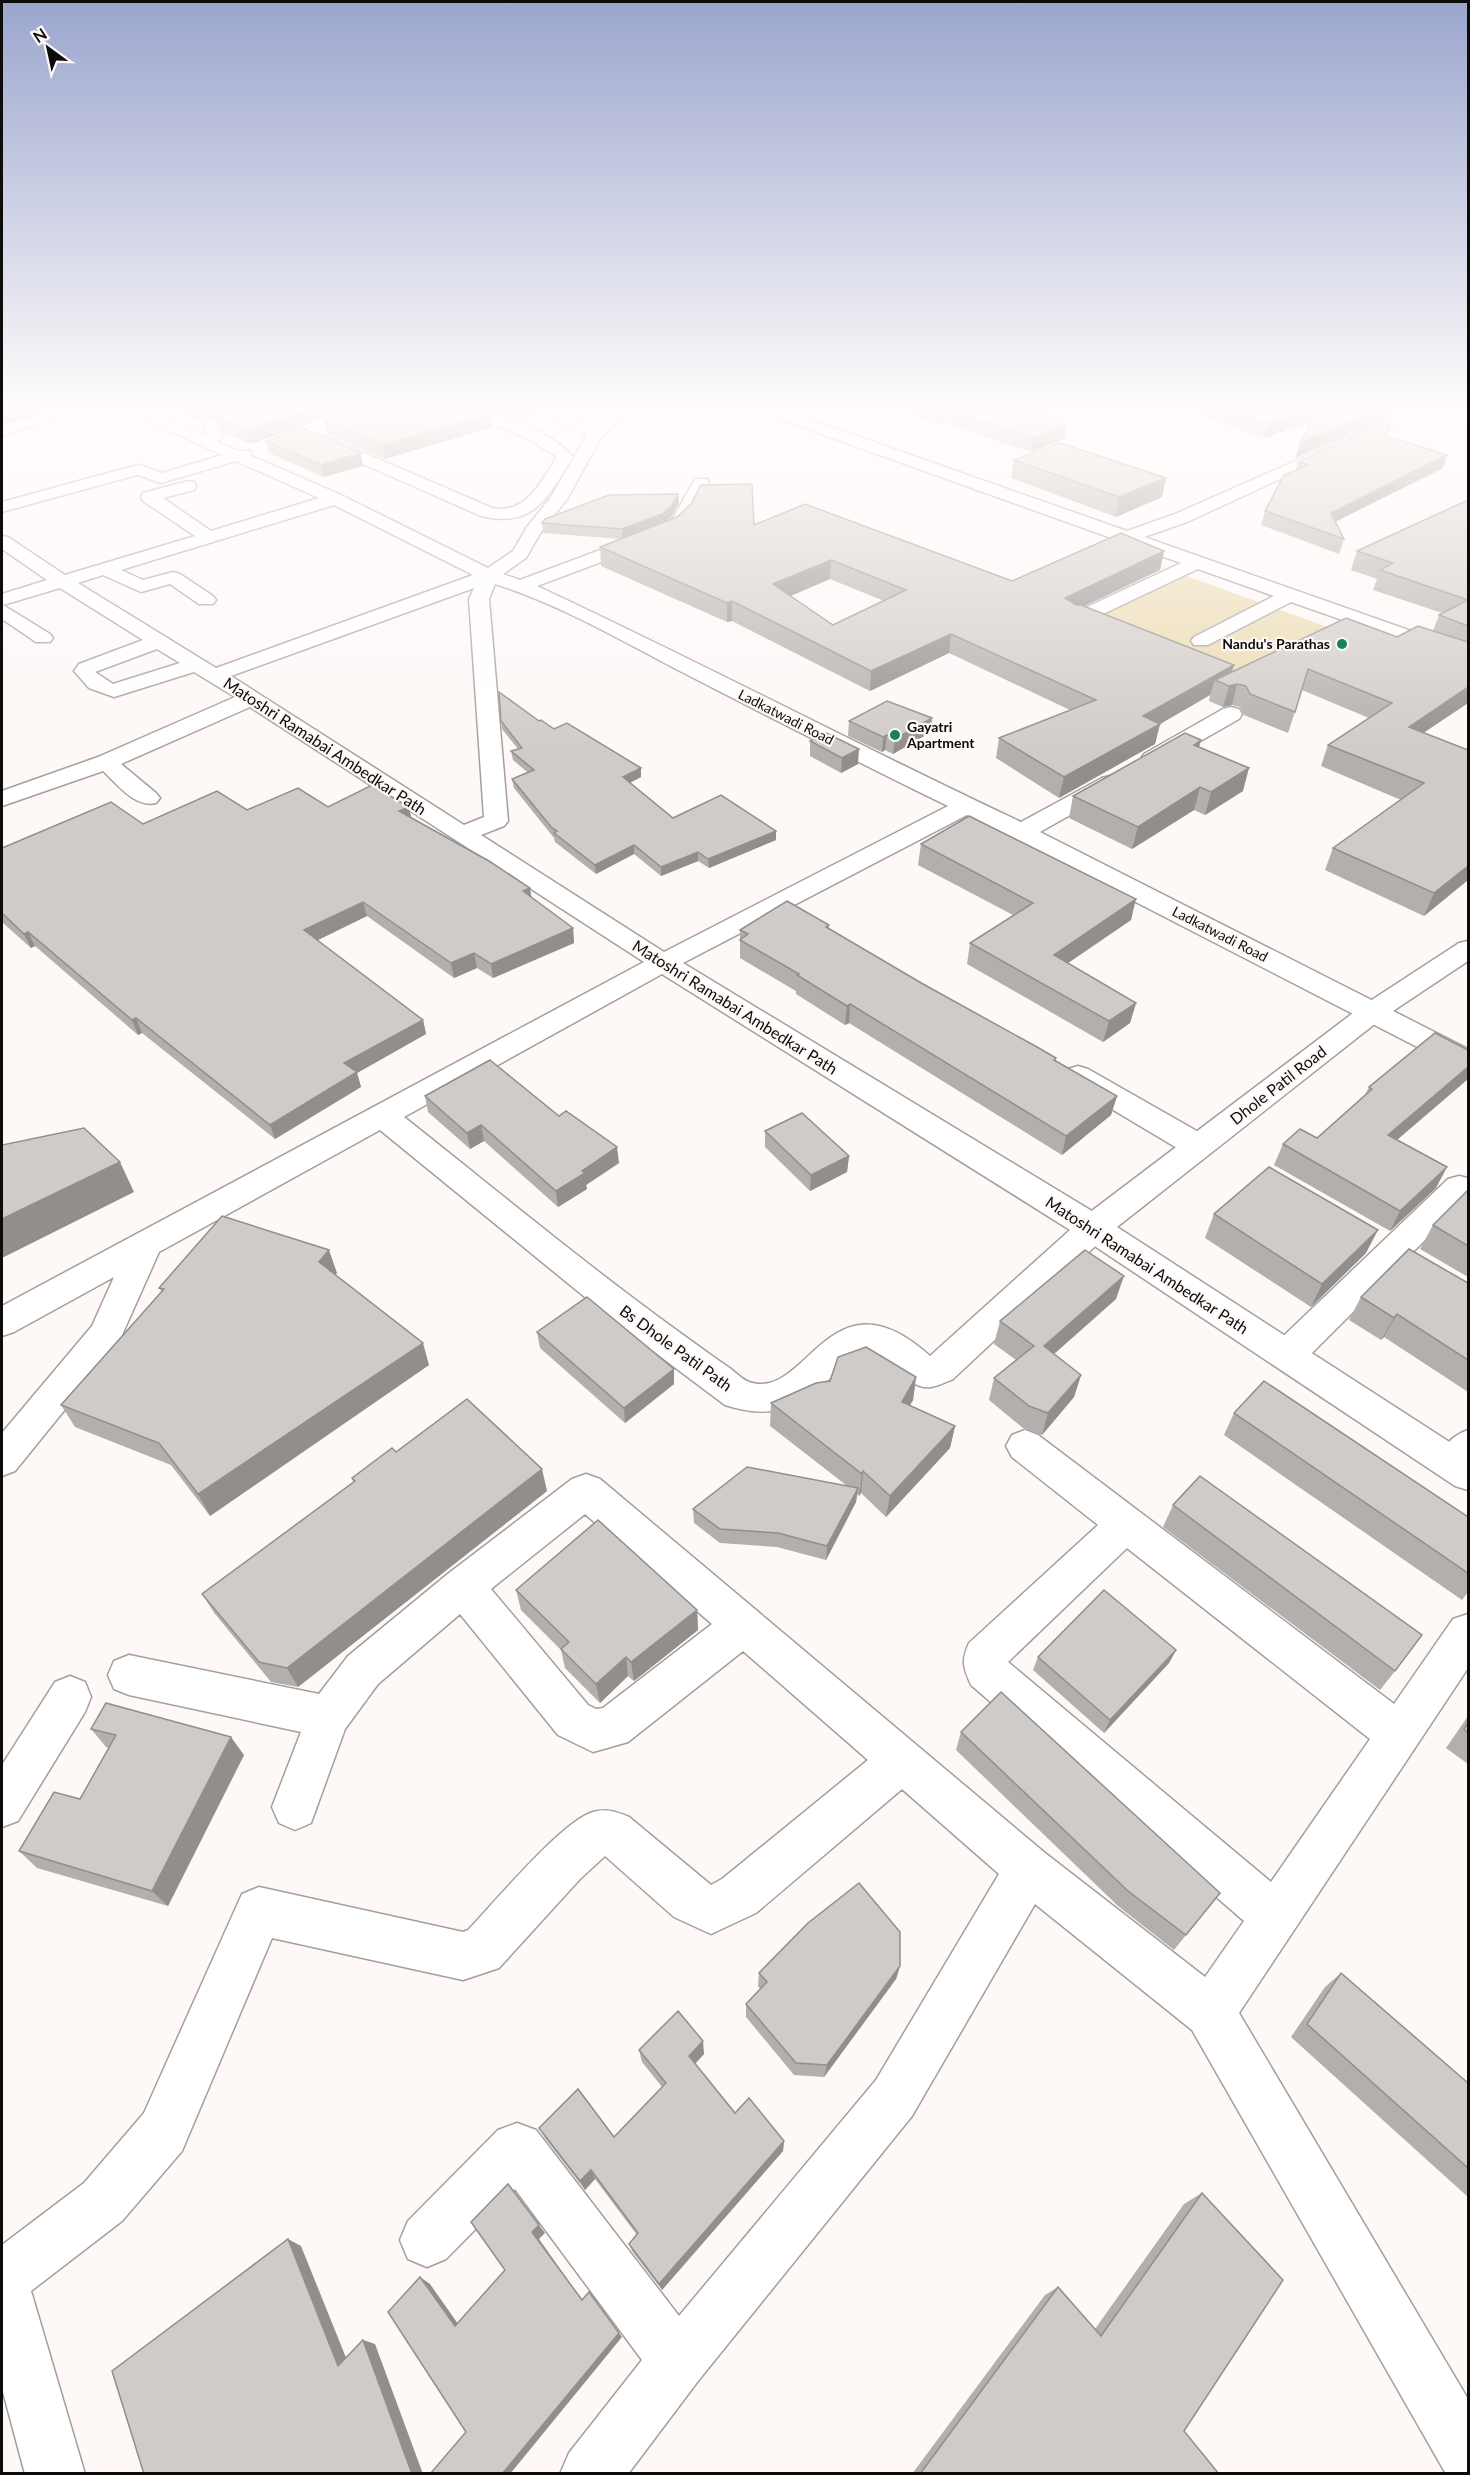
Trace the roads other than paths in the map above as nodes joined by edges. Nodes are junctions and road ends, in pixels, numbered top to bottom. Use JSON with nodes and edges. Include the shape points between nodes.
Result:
{"nodes":[{"id":1,"x":188,"y":524,"type":"edge"},
{"id":2,"x":246,"y":524,"type":"edge"},
{"id":3,"x":390,"y":524,"type":"edge"},
{"id":4,"x":539,"y":524,"type":"edge"},
{"id":5,"x":677,"y":524,"type":"edge"},
{"id":6,"x":1085,"y":524,"type":"edge"},
{"id":7,"x":1166,"y":524,"type":"edge"},
{"id":8,"x":208,"y":537,"type":"junction"},
{"id":9,"x":1126,"y":538,"type":"junction"},
{"id":10,"x":2,"y":541,"type":"edge"},
{"id":11,"x":1197,"y":562,"type":"junction"},
{"id":12,"x":104,"y":569,"type":"junction"},
{"id":13,"x":489,"y":576,"type":"junction"},
{"id":14,"x":61,"y":581,"type":"junction"},
{"id":15,"x":520,"y":586,"type":"junction"},
{"id":16,"x":1290,"y":595,"type":"junction"},
{"id":17,"x":2,"y":600,"type":"edge"},
{"id":18,"x":206,"y":600,"type":"dead end"},
{"id":19,"x":2,"y":611,"type":"edge"},
{"id":20,"x":1079,"y":618,"type":"edge"},
{"id":21,"x":1357,"y":619,"type":"junction"},
{"id":22,"x":1338,"y":629,"type":"edge"},
{"id":23,"x":43,"y":638,"type":"dead end"},
{"id":24,"x":159,"y":641,"type":"junction"},
{"id":25,"x":1201,"y":641,"type":"dead end"},
{"id":26,"x":1468,"y":658,"type":"edge"},
{"id":27,"x":206,"y":670,"type":"junction"},
{"id":28,"x":251,"y":698,"type":"junction"},
{"id":29,"x":1231,"y":714,"type":"dead end"},
{"id":30,"x":106,"y":762,"type":"junction"},
{"id":31,"x":148,"y":798,"type":"dead end"},
{"id":32,"x":2,"y":799,"type":"edge"},
{"id":33,"x":966,"y":806,"type":"junction"},
{"id":34,"x":1022,"y":832,"type":"junction"},
{"id":35,"x":462,"y":834,"type":"junction"},
{"id":36,"x":780,"y":902,"type":"junction"},
{"id":37,"x":810,"y":920,"type":"edge"},
{"id":38,"x":1468,"y":949,"type":"edge"},
{"id":39,"x":663,"y":963,"type":"junction"},
{"id":40,"x":1371,"y":1013,"type":"junction"},
{"id":41,"x":1468,"y":1061,"type":"edge"},
{"id":42,"x":1055,"y":1063,"type":"edge"},
{"id":43,"x":382,"y":1116,"type":"junction"},
{"id":44,"x":1198,"y":1146,"type":"junction"},
{"id":45,"x":1459,"y":1187,"type":"dead end"},
{"id":46,"x":1093,"y":1228,"type":"junction"},
{"id":47,"x":1363,"y":1233,"type":"edge"},
{"id":48,"x":146,"y":1244,"type":"junction"},
{"id":49,"x":1407,"y":1259,"type":"junction"},
{"id":50,"x":2,"y":1322,"type":"edge"},
{"id":51,"x":1287,"y":1355,"type":"junction"},
{"id":52,"x":1025,"y":1446,"type":"dead end"},
{"id":53,"x":2,"y":1460,"type":"edge"},
{"id":54,"x":1463,"y":1461,"type":"edge"},
{"id":55,"x":1125,"y":1525,"type":"junction"},
{"id":56,"x":463,"y":1586,"type":"junction"},
{"id":57,"x":744,"y":1625,"type":"junction"},
{"id":58,"x":1468,"y":1633,"type":"edge"},
{"id":59,"x":129,"y":1675,"type":"dead end"},
{"id":60,"x":70,"y":1697,"type":"dead end"},
{"id":61,"x":328,"y":1717,"type":"junction"},
{"id":62,"x":1399,"y":1735,"type":"junction"},
{"id":63,"x":902,"y":1760,"type":"junction"},
{"id":64,"x":2,"y":1804,"type":"edge"},
{"id":65,"x":295,"y":1808,"type":"dead end"},
{"id":66,"x":1029,"y":1869,"type":"junction"},
{"id":67,"x":1275,"y":1917,"type":"junction"},
{"id":68,"x":1210,"y":2012,"type":"junction"},
{"id":69,"x":427,"y":2240,"type":"dead end"},
{"id":70,"x":2,"y":2279,"type":"edge"},
{"id":71,"x":2,"y":2288,"type":"edge"},
{"id":72,"x":678,"y":2361,"type":"junction"},
{"id":73,"x":1468,"y":2454,"type":"edge"},
{"id":74,"x":54,"y":2474,"type":"edge"},
{"id":75,"x":590,"y":2474,"type":"edge"}],
"edges":[{"from":1,"to":8,"type":"street"},
{"from":2,"to":8,"type":"street"},
{"from":3,"to":13,"type":"street","name":"Ladkatwadi Road"},
{"from":4,"to":13,"type":"street","via":[[520,554]]},
{"from":5,"to":15,"type":"street","via":[[670,530]]},
{"from":6,"to":9,"type":"street"},
{"from":7,"to":9,"type":"street"},
{"from":8,"to":12,"type":"street"},
{"from":9,"to":11,"type":"street"},
{"from":10,"to":14,"type":"street","name":"Matoshri Ramabai Ambedkar Path"},
{"from":11,"to":16,"type":"street"},
{"from":11,"to":20,"type":"street"},
{"from":12,"to":14,"type":"street"},
{"from":12,"to":18,"type":"street","via":[[141,586],[173,578]]},
{"from":13,"to":15,"type":"street","name":"Ladkatwadi Road"},
{"from":13,"to":27,"type":"street"},
{"from":13,"to":35,"type":"street","via":[[479,600],[496,821]]},
{"from":14,"to":17,"type":"street"},
{"from":14,"to":24,"type":"street","name":"Matoshri Ramabai Ambedkar Path"},
{"from":15,"to":33,"type":"street","name":"Ladkatwadi Road"},
{"from":16,"to":21,"type":"street"},
{"from":16,"to":25,"type":"street"},
{"from":19,"to":23,"type":"street"},
{"from":21,"to":22,"type":"street"},
{"from":21,"to":26,"type":"street"},
{"from":24,"to":27,"type":"street","name":"Matoshri Ramabai Ambedkar Path"},
{"from":24,"to":27,"type":"street","via":[[86,668],[86,676],[114,691]]},
{"from":27,"to":28,"type":"street","name":"Matoshri Ramabai Ambedkar Path"},
{"from":28,"to":30,"type":"street"},
{"from":28,"to":35,"type":"street","name":"Matoshri Ramabai Ambedkar Path"},
{"from":29,"to":34,"type":"street"},
{"from":30,"to":31,"type":"street"},
{"from":30,"to":32,"type":"street"},
{"from":33,"to":34,"type":"street","name":"Ladkatwadi Road"},
{"from":33,"to":36,"type":"street"},
{"from":34,"to":40,"type":"street","name":"Ladkatwadi Road"},
{"from":35,"to":39,"type":"street","name":"Matoshri Ramabai Ambedkar Path"},
{"from":36,"to":37,"type":"street"},
{"from":36,"to":39,"type":"street"},
{"from":38,"to":40,"type":"street","name":"Dhole Patil Road"},
{"from":39,"to":43,"type":"street"},
{"from":39,"to":46,"type":"street","name":"Matoshri Ramabai Ambedkar Path"},
{"from":40,"to":41,"type":"street","name":"Ladkatwadi Road"},
{"from":40,"to":44,"type":"street","name":"Dhole Patil Road"},
{"from":42,"to":44,"type":"street"},
{"from":43,"to":46,"type":"street","name":"Bs Dhole Patil Path","via":[[641,1323],[738,1394],[753,1399],[788,1392],[842,1347],[861,1339],[882,1340],[923,1372],[940,1369]]},
{"from":43,"to":48,"type":"street"},
{"from":44,"to":46,"type":"street","name":"Dhole Patil Road"},
{"from":45,"to":49,"type":"street"},
{"from":46,"to":51,"type":"street","name":"Matoshri Ramabai Ambedkar Path"},
{"from":47,"to":49,"type":"street"},
{"from":48,"to":50,"type":"street"},
{"from":48,"to":53,"type":"street","via":[[106,1334]]},
{"from":49,"to":51,"type":"street"},
{"from":51,"to":54,"type":"street","name":"Matoshri Ramabai Ambedkar Path"},
{"from":52,"to":55,"type":"street"},
{"from":55,"to":62,"type":"street"},
{"from":55,"to":67,"type":"street","via":[[984,1657],[986,1671]]},
{"from":56,"to":57,"type":"street","via":[[586,1491]]},
{"from":56,"to":57,"type":"street","via":[[573,1720],[593,1731],[613,1727]]},
{"from":56,"to":61,"type":"street","via":[[363,1670]]},
{"from":57,"to":63,"type":"street"},
{"from":58,"to":62,"type":"street"},
{"from":59,"to":61,"type":"street"},
{"from":60,"to":64,"type":"street"},
{"from":61,"to":65,"type":"street"},
{"from":62,"to":67,"type":"street"},
{"from":63,"to":66,"type":"street"},
{"from":63,"to":70,"type":"street","via":[[740,1896],[711,1910],[691,1900],[613,1833],[595,1834],[482,1952],[463,1956],[259,1911],[163,2132],[103,2202]]},
{"from":66,"to":68,"type":"street"},
{"from":66,"to":72,"type":"street","via":[[894,2098]]},
{"from":67,"to":68,"type":"street"},
{"from":68,"to":73,"type":"street"},
{"from":69,"to":72,"type":"street","via":[[517,2150]]},
{"from":71,"to":74,"type":"street"},
{"from":72,"to":75,"type":"street"}]}
